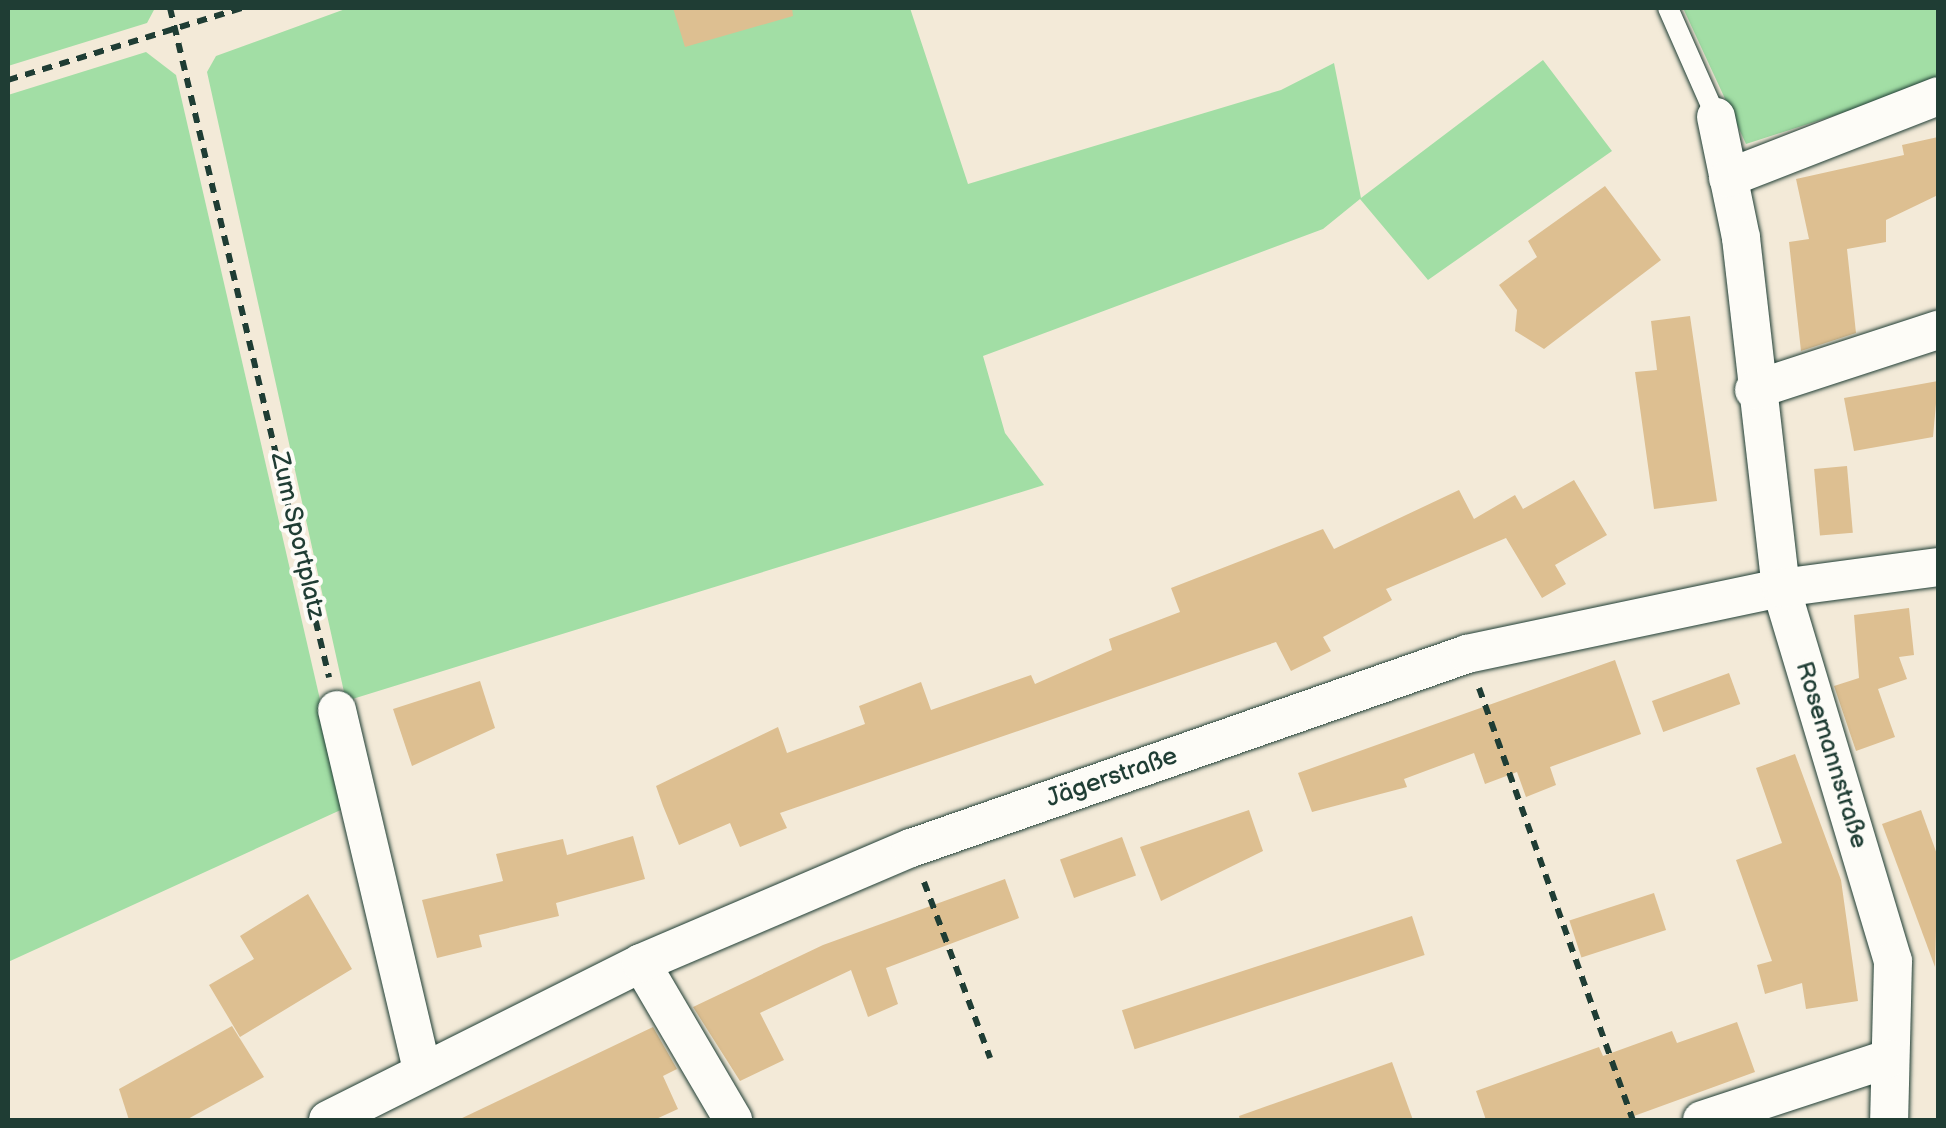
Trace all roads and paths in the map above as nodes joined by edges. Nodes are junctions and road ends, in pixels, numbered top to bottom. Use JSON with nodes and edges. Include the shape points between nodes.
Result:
{"nodes":[{"id":1,"x":170,"y":8,"type":"edge"},
{"id":2,"x":242,"y":8,"type":"edge"},
{"id":3,"x":1668,"y":8,"type":"edge"},
{"id":4,"x":174,"y":28,"type":"junction"},
{"id":5,"x":8,"y":80,"type":"edge"},
{"id":6,"x":1938,"y":96,"type":"edge"},
{"id":7,"x":1716,"y":117,"type":"joint"},
{"id":8,"x":1728,"y":178,"type":"junction"},
{"id":9,"x":1938,"y":330,"type":"edge"},
{"id":10,"x":1754,"y":390,"type":"junction"},
{"id":11,"x":1938,"y":567,"type":"edge"},
{"id":12,"x":1781,"y":588,"type":"junction"},
{"id":13,"x":1467,"y":654,"type":"junction"},
{"id":14,"x":337,"y":710,"type":"joint"},
{"id":15,"x":911,"y":848,"type":"junction"},
{"id":16,"x":641,"y":962,"type":"junction"},
{"id":17,"x":990,"y":1058,"type":"dead end"},
{"id":18,"x":1888,"y":1059,"type":"junction"},
{"id":19,"x":421,"y":1066,"type":"junction"},
{"id":20,"x":328,"y":1120,"type":"edge"},
{"id":21,"x":733,"y":1120,"type":"edge"},
{"id":22,"x":1633,"y":1120,"type":"edge"},
{"id":23,"x":1702,"y":1120,"type":"edge"},
{"id":24,"x":1889,"y":1120,"type":"edge"}],
"edges":[{"from":1,"to":4,"type":"path","name":"Zum Sportplatz"},
{"from":2,"to":4,"type":"path"},
{"from":3,"to":7,"type":"lane"},
{"from":4,"to":5,"type":"path"},
{"from":4,"to":14,"type":"path","name":"Zum Sportplatz"},
{"from":6,"to":8,"type":"street"},
{"from":7,"to":8,"type":"street","name":"Rosemannstraße"},
{"from":8,"to":10,"type":"street","name":"Rosemannstraße"},
{"from":9,"to":10,"type":"street"},
{"from":10,"to":12,"type":"street","name":"Rosemannstraße"},
{"from":11,"to":12,"type":"street","name":"Jägerstraße"},
{"from":12,"to":13,"type":"street","name":"Jägerstraße"},
{"from":12,"to":18,"type":"street","name":"Rosemannstraße","via":[[1893,961]]},
{"from":13,"to":15,"type":"street","name":"Jägerstraße"},
{"from":13,"to":22,"type":"path"},
{"from":14,"to":19,"type":"street"},
{"from":15,"to":16,"type":"street","name":"Jägerstraße"},
{"from":15,"to":17,"type":"path"},
{"from":16,"to":19,"type":"street","name":"Jägerstraße"},
{"from":16,"to":21,"type":"street"},
{"from":18,"to":23,"type":"street"},
{"from":18,"to":24,"type":"street","name":"Rosemannstraße"},
{"from":19,"to":20,"type":"street","name":"Jägerstraße"}]}
